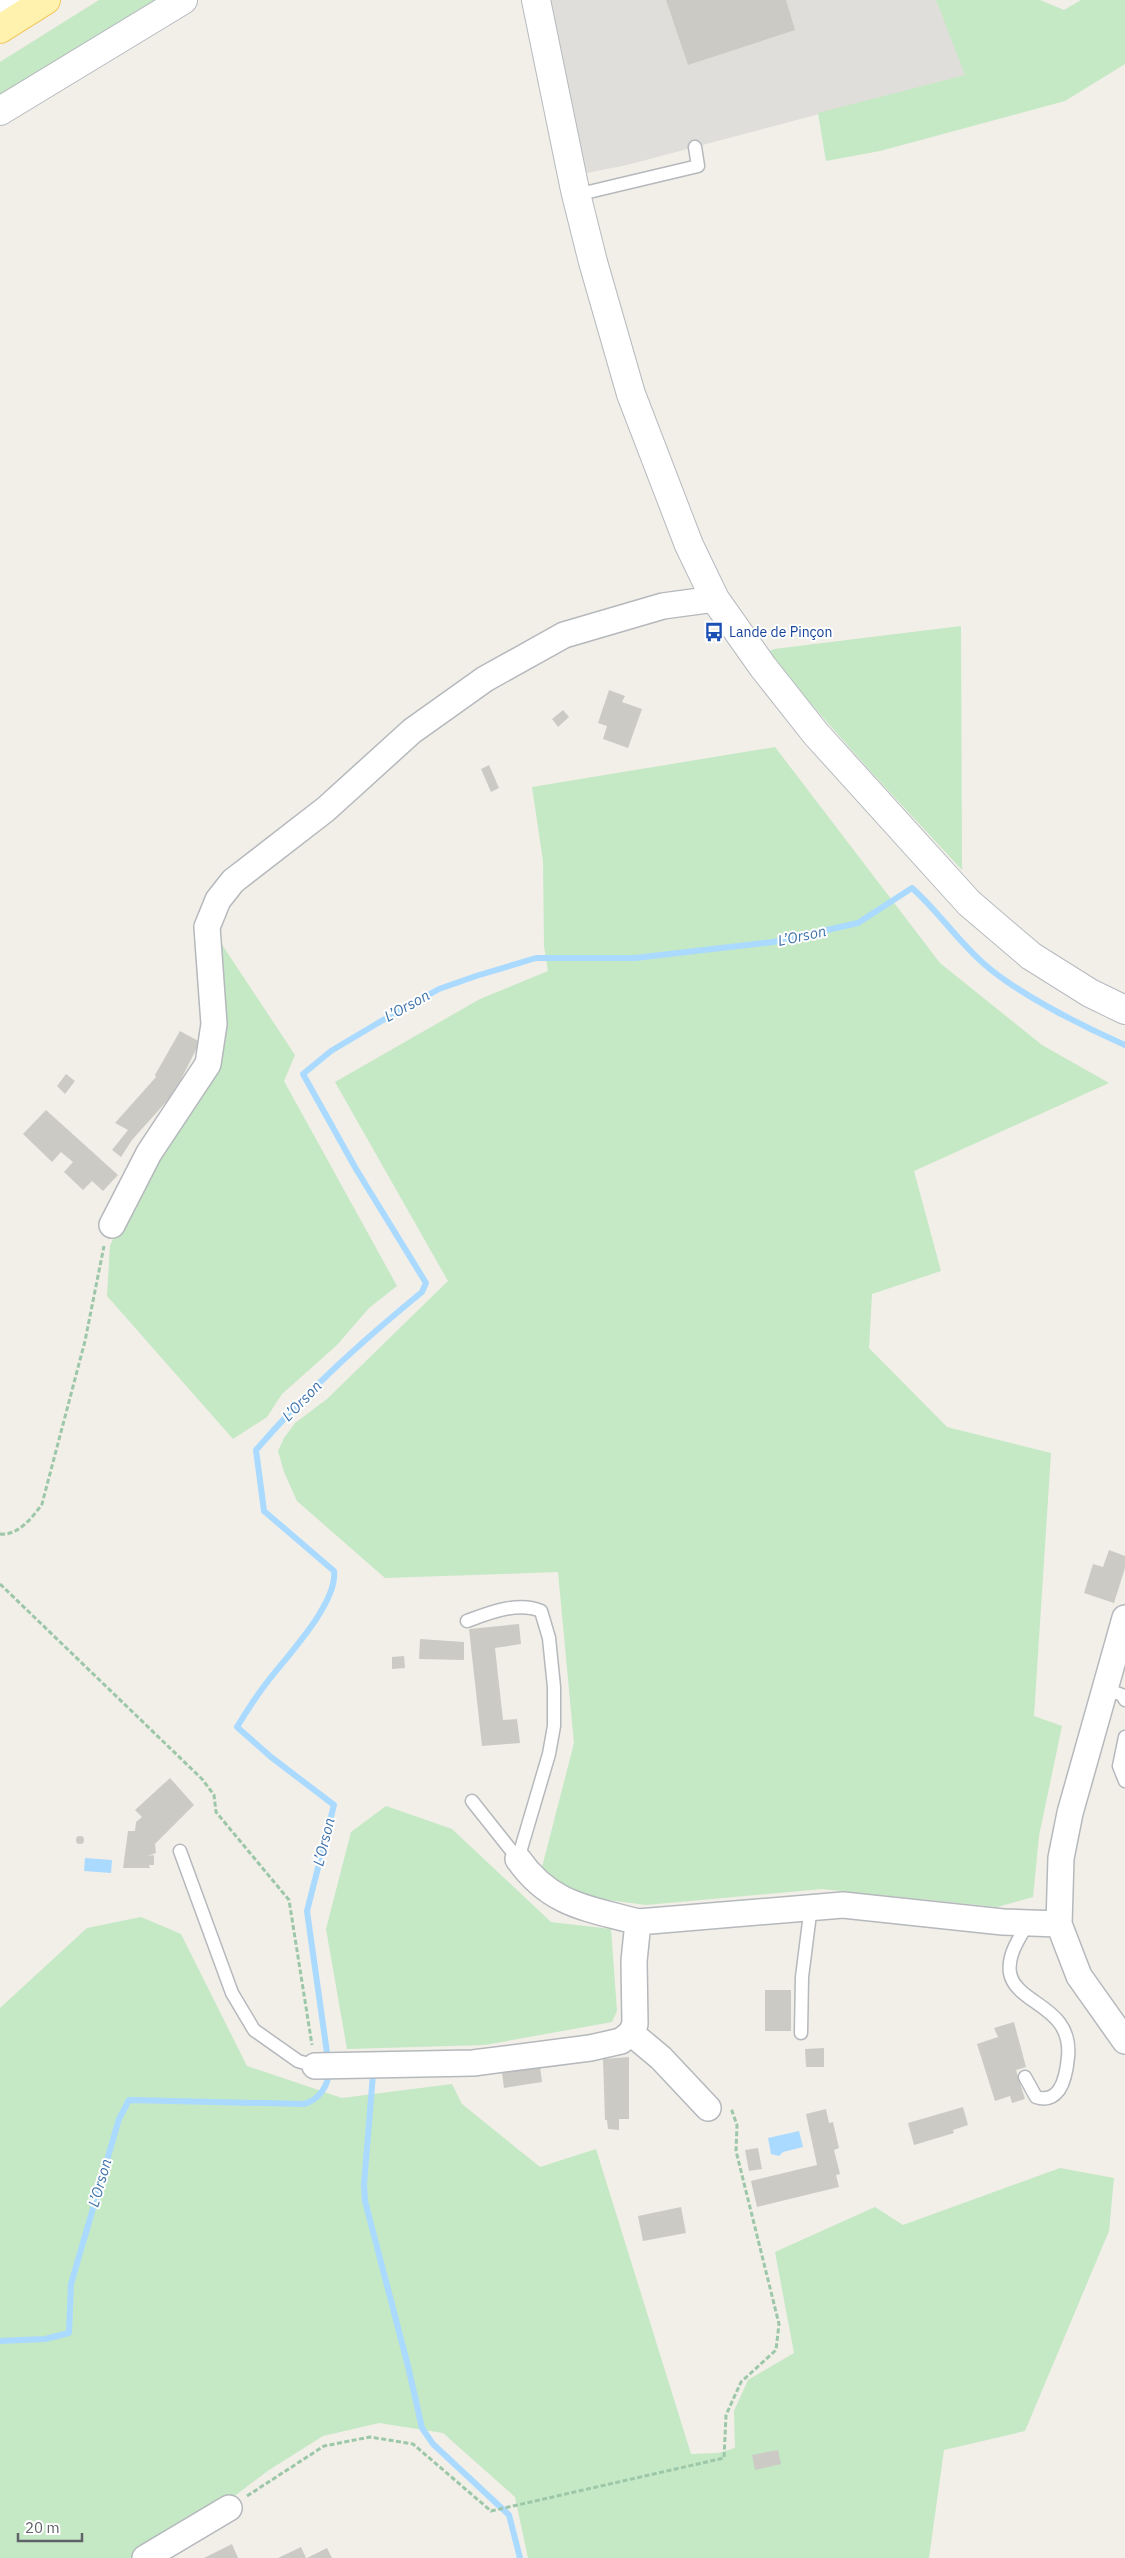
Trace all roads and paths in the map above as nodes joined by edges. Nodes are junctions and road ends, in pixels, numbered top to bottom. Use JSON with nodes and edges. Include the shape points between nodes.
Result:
{"nodes":[{"id":1,"x":14,"y":0,"type":"edge"},
{"id":2,"x":46,"y":0,"type":"edge"},
{"id":3,"x":183,"y":0,"type":"edge"},
{"id":4,"x":536,"y":0,"type":"edge"},
{"id":5,"x":0,"y":5,"type":"edge"},
{"id":6,"x":0,"y":29,"type":"edge"},
{"id":7,"x":0,"y":111,"type":"edge"},
{"id":8,"x":695,"y":147,"type":"dead end"},
{"id":9,"x":576,"y":195,"type":"junction"},
{"id":10,"x":715,"y":599,"type":"junction"},
{"id":11,"x":1125,"y":1010,"type":"edge"},
{"id":12,"x":112,"y":1225,"type":"joint"},
{"id":13,"x":0,"y":1534,"type":"edge"},
{"id":14,"x":0,"y":1584,"type":"edge"},
{"id":15,"x":1125,"y":1618,"type":"edge"},
{"id":16,"x":467,"y":1621,"type":"dead end"},
{"id":17,"x":1116,"y":1694,"type":"edge"},
{"id":18,"x":1125,"y":1737,"type":"edge"},
{"id":19,"x":1125,"y":1781,"type":"edge"},
{"id":20,"x":472,"y":1802,"type":"dead end"},
{"id":21,"x":180,"y":1851,"type":"dead end"},
{"id":22,"x":518,"y":1859,"type":"junction"},
{"id":23,"x":812,"y":1906,"type":"junction"},
{"id":24,"x":638,"y":1922,"type":"junction"},
{"id":25,"x":1028,"y":1923,"type":"junction"},
{"id":26,"x":1059,"y":1924,"type":"junction"},
{"id":27,"x":631,"y":2033,"type":"junction"},
{"id":28,"x":801,"y":2033,"type":"dead end"},
{"id":29,"x":1125,"y":2041,"type":"edge"},
{"id":30,"x":315,"y":2066,"type":"junction"},
{"id":31,"x":1025,"y":2077,"type":"dead end"},
{"id":32,"x":719,"y":2107,"type":"joint"},
{"id":33,"x":229,"y":2508,"type":"joint"},
{"id":34,"x":144,"y":2558,"type":"edge"}],
"edges":[{"from":1,"to":5,"type":"street"},
{"from":2,"to":6,"type":"main road"},
{"from":3,"to":7,"type":"street"},
{"from":4,"to":9,"type":"street"},
{"from":8,"to":9,"type":"lane","via":[[698,166]]},
{"from":9,"to":10,"type":"street","via":[[631,394],[689,545]]},
{"from":10,"to":11,"type":"street","via":[[816,734],[968,903],[1031,956],[1090,993]]},
{"from":10,"to":12,"type":"street","via":[[663,606],[564,635],[485,679],[412,731],[326,809],[233,881],[218,900],[207,927],[214,1024],[208,1064],[149,1153]]},
{"from":12,"to":13,"type":"path","via":[[101,1255],[85,1341],[42,1504],[27,1524]]},
{"from":14,"to":30,"type":"path","via":[[202,1779],[214,1795],[216,1812],[289,1900]]},
{"from":15,"to":17,"type":"street"},
{"from":16,"to":22,"type":"lane","via":[[489,1613],[533,1608],[541,1611],[549,1638],[554,1726],[550,1754]]},
{"from":17,"to":26,"type":"street","via":[[1070,1813],[1061,1858]]},
{"from":18,"to":19,"type":"lane","via":[[1120,1766]]},
{"from":20,"to":22,"type":"lane"},
{"from":21,"to":30,"type":"lane","via":[[232,1993],[254,2030],[298,2061]]},
{"from":22,"to":24,"type":"street","via":[[531,1878],[548,1892],[585,1908]]},
{"from":23,"to":24,"type":"street"},
{"from":23,"to":25,"type":"street","via":[[843,1905]]},
{"from":23,"to":28,"type":"lane","via":[[802,1977]]},
{"from":24,"to":27,"type":"street","via":[[634,1961],[637,2012]]},
{"from":25,"to":26,"type":"street"},
{"from":25,"to":31,"type":"lane","via":[[1011,1957],[1010,1974],[1027,1995],[1053,2015],[1065,2030],[1069,2045],[1067,2068],[1060,2089],[1053,2096],[1043,2100],[1036,2097]]},
{"from":26,"to":29,"type":"street","via":[[1079,1976]]},
{"from":27,"to":30,"type":"street","via":[[608,2045],[473,2063]]},
{"from":27,"to":32,"type":"street"},
{"from":32,"to":33,"type":"path","via":[[737,2125],[736,2151],[779,2324],[776,2350],[741,2382],[726,2415],[724,2458],[491,2511],[413,2444],[370,2436],[324,2446]]},
{"from":33,"to":34,"type":"street"}]}
